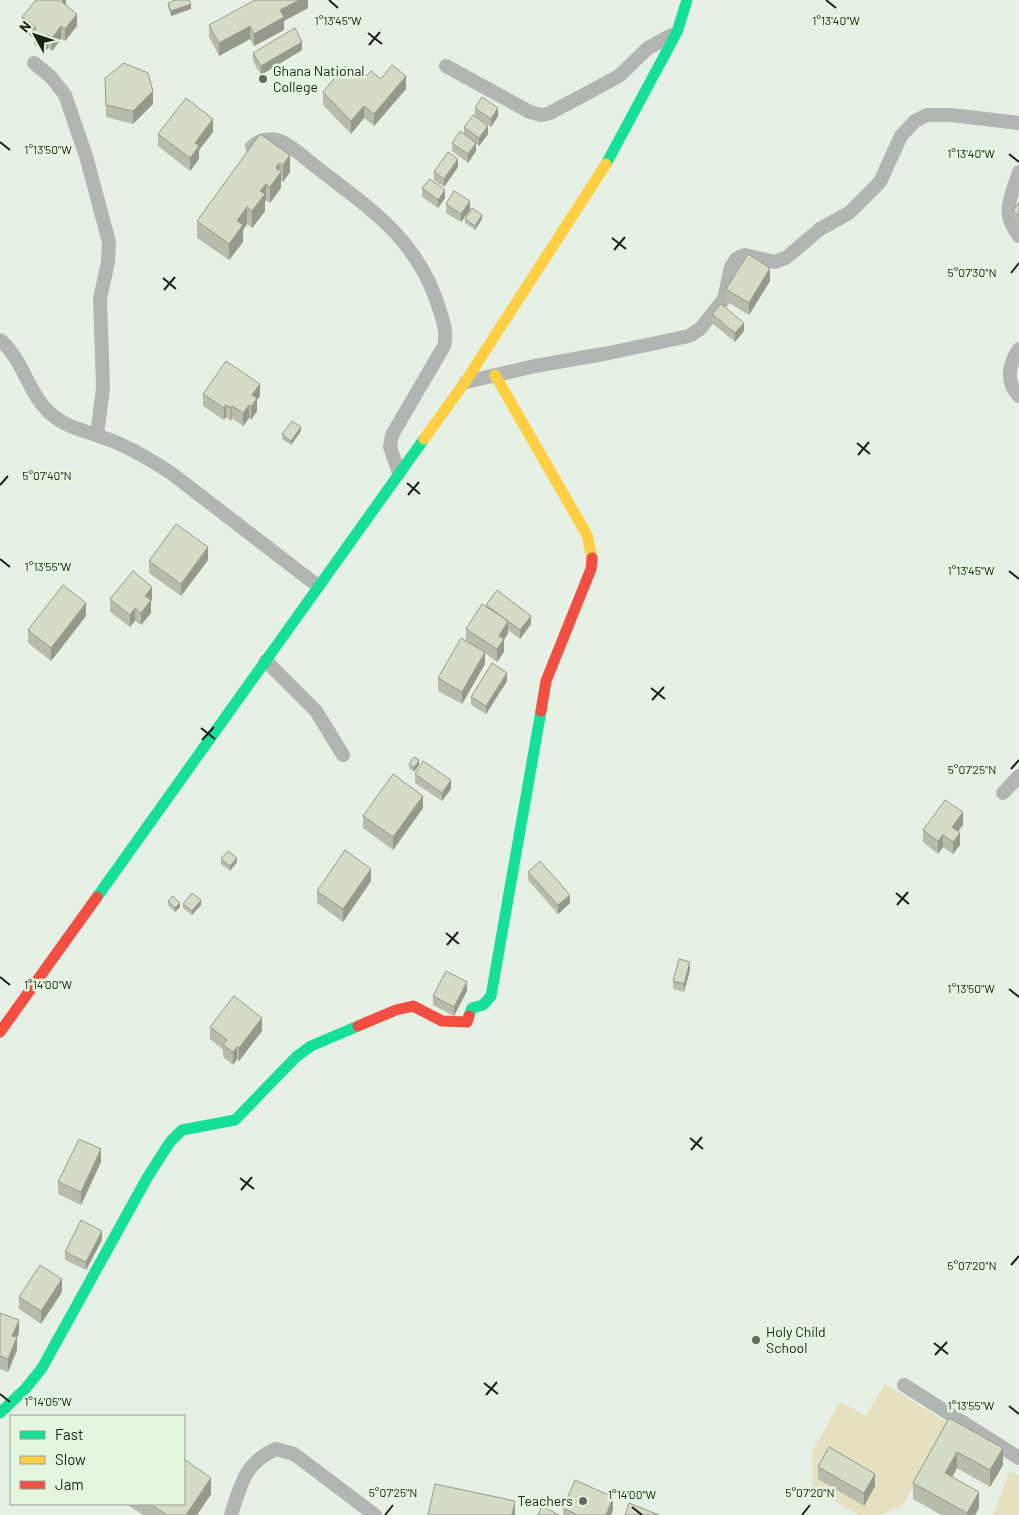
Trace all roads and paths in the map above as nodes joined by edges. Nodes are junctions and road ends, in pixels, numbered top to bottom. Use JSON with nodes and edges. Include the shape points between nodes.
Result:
{"nodes":[{"id":1,"x":687,"y":0,"type":"edge"},
{"id":2,"x":677,"y":32,"type":"junction"},
{"id":3,"x":34,"y":63,"type":"dead end"},
{"id":4,"x":446,"y":66,"type":"dead end"},
{"id":5,"x":1019,"y":123,"type":"edge"},
{"id":6,"x":244,"y":157,"type":"edge"},
{"id":7,"x":1019,"y":172,"type":"edge"},
{"id":8,"x":1019,"y":236,"type":"edge"},
{"id":9,"x":0,"y":340,"type":"edge"},
{"id":10,"x":1019,"y":350,"type":"edge"},
{"id":11,"x":495,"y":375,"type":"junction"},
{"id":12,"x":465,"y":382,"type":"junction"},
{"id":13,"x":1019,"y":396,"type":"edge"},
{"id":14,"x":97,"y":435,"type":"junction"},
{"id":15,"x":400,"y":473,"type":"junction"},
{"id":16,"x":318,"y":586,"type":"junction"},
{"id":17,"x":266,"y":662,"type":"junction"},
{"id":18,"x":343,"y":755,"type":"dead end"},
{"id":19,"x":1019,"y":776,"type":"edge"},
{"id":20,"x":1003,"y":794,"type":"dead end"},
{"id":21,"x":0,"y":1032,"type":"edge"},
{"id":22,"x":904,"y":1385,"type":"dead end"},
{"id":23,"x":0,"y":1412,"type":"edge"},
{"id":24,"x":1019,"y":1458,"type":"edge"},
{"id":25,"x":231,"y":1515,"type":"edge"},
{"id":26,"x":375,"y":1515,"type":"edge"}],
"edges":[{"from":1,"to":2,"type":"main road"},
{"from":2,"to":4,"type":"street","via":[[648,48],[618,76],[550,114],[530,112]]},
{"from":2,"to":12,"type":"main road","via":[[594,185]]},
{"from":3,"to":14,"type":"street","via":[[65,95],[86,156],[109,242],[110,252],[100,299],[102,388]]},
{"from":5,"to":11,"type":"street","via":[[951,115],[927,116],[915,121],[901,136],[880,182],[849,213],[820,229],[787,257],[775,262],[745,255],[736,259],[724,299],[700,329],[689,336]]},
{"from":6,"to":15,"type":"street","via":[[256,142],[279,140],[391,226],[429,278],[447,336],[392,435],[390,447]]},
{"from":7,"to":8,"type":"street","via":[[1006,212],[1010,225]]},
{"from":9,"to":14,"type":"street","via":[[51,415],[65,424]]},
{"from":10,"to":13,"type":"street","via":[[1011,360],[1010,372],[1010,382]]},
{"from":11,"to":12,"type":"street"},
{"from":11,"to":23,"type":"main road","via":[[587,535],[592,552],[591,569],[546,681],[491,996],[484,1005],[472,1008],[467,1022],[442,1021],[413,1006],[311,1046],[296,1057],[235,1120],[182,1130],[170,1142],[147,1178],[42,1368]]},
{"from":12,"to":15,"type":"main road"},
{"from":14,"to":16,"type":"street","via":[[148,458],[171,473]]},
{"from":15,"to":16,"type":"main road"},
{"from":16,"to":17,"type":"main road"},
{"from":17,"to":18,"type":"street","via":[[316,711]]},
{"from":17,"to":21,"type":"main road"},
{"from":19,"to":20,"type":"street"},
{"from":22,"to":24,"type":"street"},
{"from":25,"to":26,"type":"street","via":[[247,1470],[260,1456],[276,1449],[294,1454]]}]}
